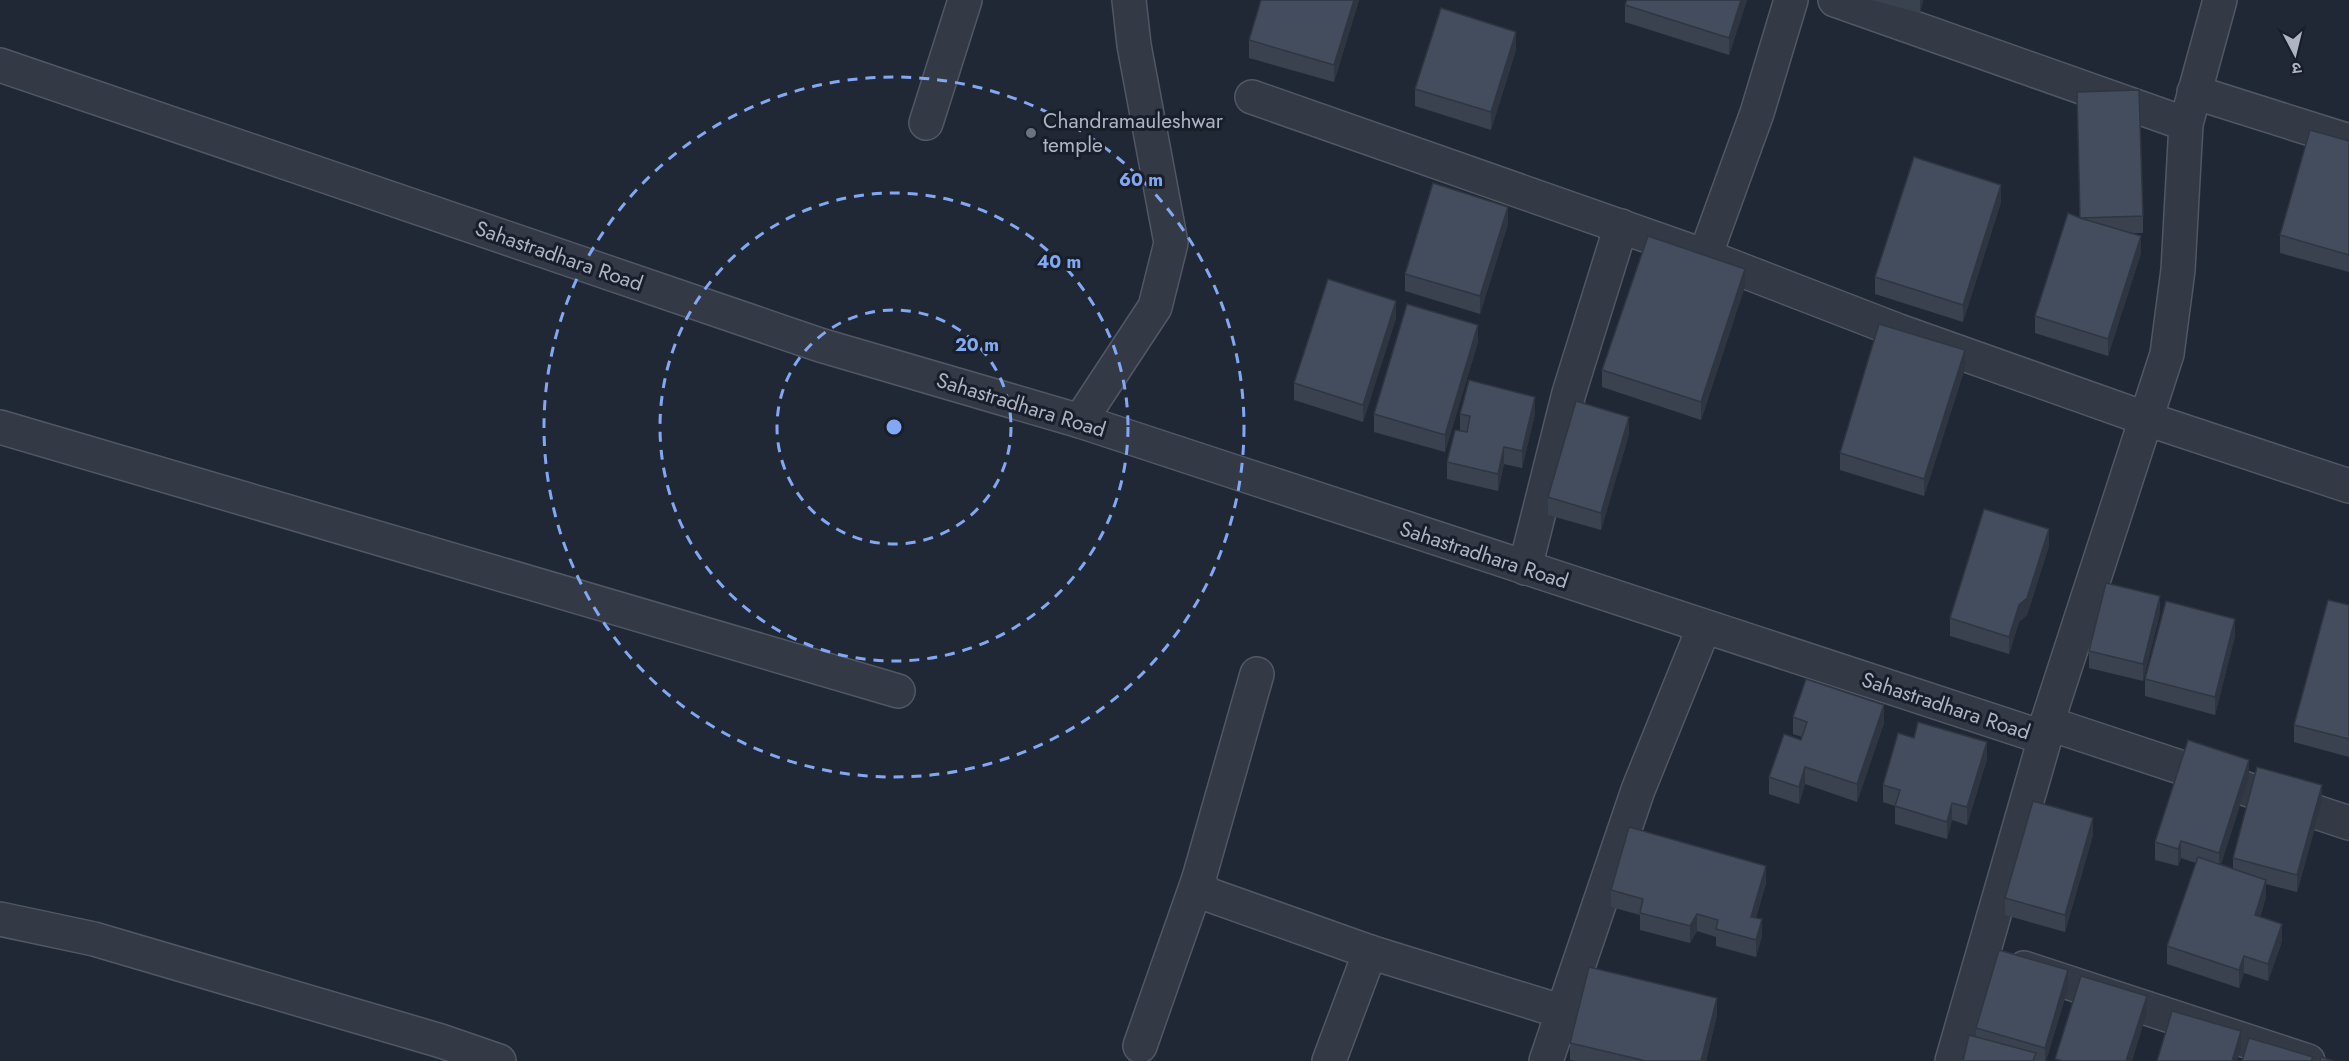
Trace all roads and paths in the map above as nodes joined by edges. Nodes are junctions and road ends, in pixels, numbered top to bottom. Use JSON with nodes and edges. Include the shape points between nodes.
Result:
{"nodes":[{"id":1,"x":964,"y":0,"type":"edge"},
{"id":2,"x":1129,"y":0,"type":"edge"},
{"id":3,"x":1791,"y":0,"type":"edge"},
{"id":4,"x":1835,"y":0,"type":"edge"},
{"id":5,"x":2220,"y":0,"type":"edge"},
{"id":6,"x":0,"y":65,"type":"edge"},
{"id":7,"x":2194,"y":92,"type":"junction"},
{"id":8,"x":1252,"y":97,"type":"dead end"},
{"id":9,"x":927,"y":123,"type":"dead end"},
{"id":10,"x":2186,"y":124,"type":"junction"},
{"id":11,"x":2349,"y":141,"type":"edge"},
{"id":12,"x":1621,"y":226,"type":"junction"},
{"id":13,"x":1705,"y":256,"type":"junction"},
{"id":14,"x":2147,"y":419,"type":"junction"},
{"id":15,"x":1080,"y":421,"type":"junction"},
{"id":16,"x":0,"y":427,"type":"edge"},
{"id":17,"x":2349,"y":486,"type":"edge"},
{"id":18,"x":1525,"y":568,"type":"junction"},
{"id":19,"x":1704,"y":627,"type":"junction"},
{"id":20,"x":1257,"y":674,"type":"dead end"},
{"id":21,"x":898,"y":691,"type":"dead end"},
{"id":22,"x":2046,"y":730,"type":"junction"},
{"id":23,"x":2349,"y":823,"type":"edge"},
{"id":24,"x":1199,"y":878,"type":"junction"},
{"id":25,"x":0,"y":919,"type":"edge"},
{"id":26,"x":1370,"y":952,"type":"junction"},
{"id":27,"x":1983,"y":955,"type":"junction"},
{"id":28,"x":1563,"y":1012,"type":"junction"},
{"id":29,"x":1140,"y":1046,"type":"dead end"},
{"id":30,"x":499,"y":1061,"type":"edge"},
{"id":31,"x":1329,"y":1061,"type":"edge"},
{"id":32,"x":1546,"y":1061,"type":"edge"},
{"id":33,"x":1953,"y":1061,"type":"edge"},
{"id":34,"x":2308,"y":1061,"type":"edge"}],
"edges":[{"from":1,"to":9,"type":"street"},
{"from":2,"to":15,"type":"street","via":[[1171,243],[1155,306]]},
{"from":3,"to":13,"type":"street","via":[[1757,113]]},
{"from":4,"to":10,"type":"street"},
{"from":5,"to":7,"type":"street"},
{"from":6,"to":15,"type":"street","name":"Sahastradhara Road","via":[[820,345]]},
{"from":7,"to":10,"type":"street"},
{"from":7,"to":11,"type":"street"},
{"from":8,"to":12,"type":"street"},
{"from":10,"to":14,"type":"street","via":[[2167,354]]},
{"from":12,"to":13,"type":"street"},
{"from":12,"to":18,"type":"street","via":[[1569,393]]},
{"from":13,"to":14,"type":"street","via":[[1899,331]]},
{"from":14,"to":17,"type":"street"},
{"from":14,"to":22,"type":"street"},
{"from":15,"to":18,"type":"street","name":"Sahastradhara Road"},
{"from":16,"to":21,"type":"street"},
{"from":18,"to":19,"type":"street","name":"Sahastradhara Road"},
{"from":19,"to":22,"type":"street","name":"Sahastradhara Road"},
{"from":19,"to":28,"type":"street","via":[[1638,790]]},
{"from":20,"to":24,"type":"street"},
{"from":22,"to":23,"type":"street","name":"Sahastradhara Road"},
{"from":22,"to":27,"type":"street"},
{"from":24,"to":26,"type":"street","via":[[1209,896]]},
{"from":24,"to":29,"type":"street"},
{"from":25,"to":30,"type":"street","via":[[105,942]]},
{"from":26,"to":28,"type":"street"},
{"from":26,"to":31,"type":"street"},
{"from":27,"to":33,"type":"street"},
{"from":27,"to":34,"type":"street"},
{"from":28,"to":32,"type":"street"}]}
